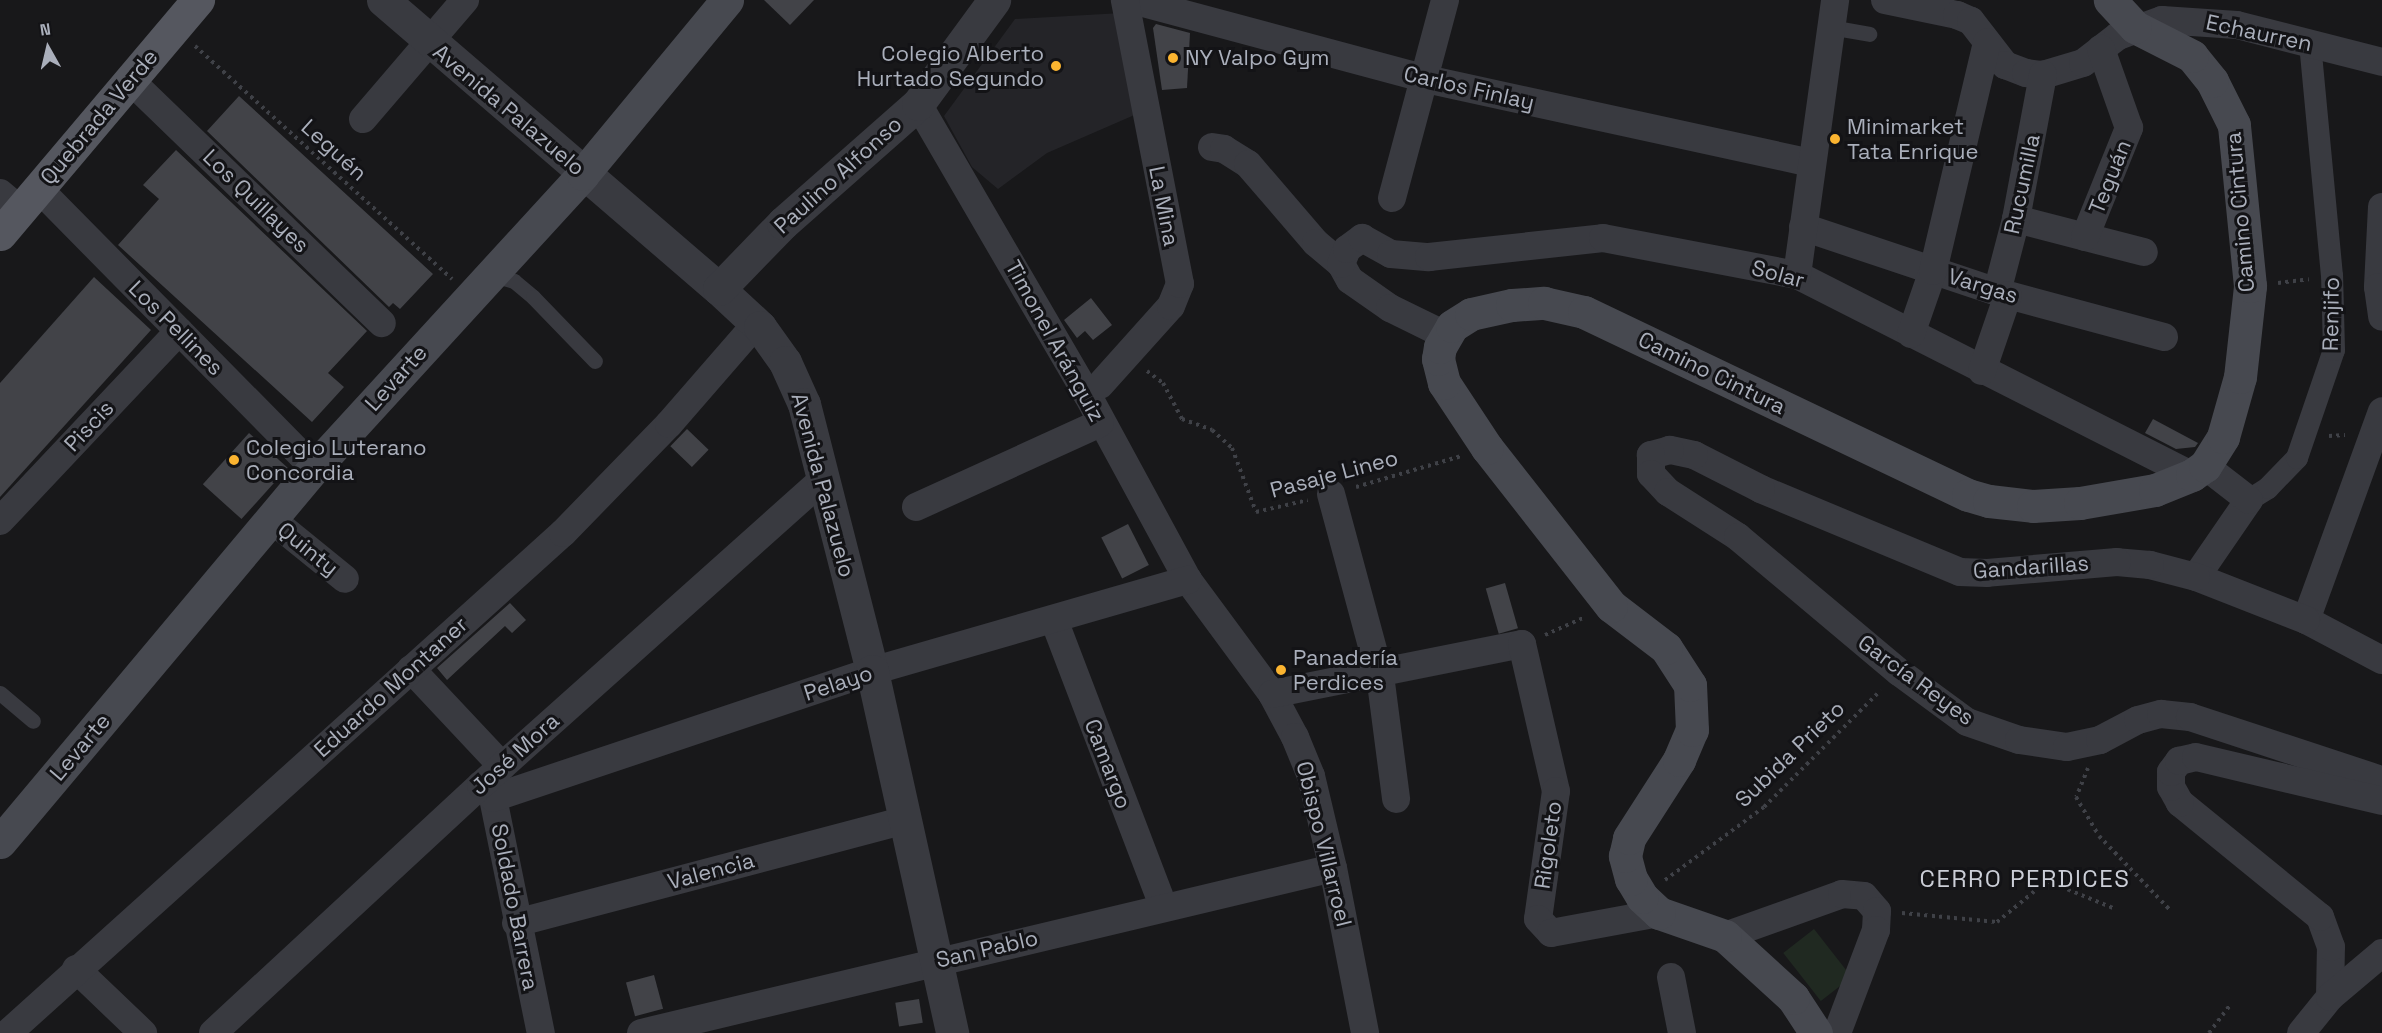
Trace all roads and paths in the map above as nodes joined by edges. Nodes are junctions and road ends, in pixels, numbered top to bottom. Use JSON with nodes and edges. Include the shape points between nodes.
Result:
{"nodes":[{"id":1,"x":198,"y":0,"type":"edge"},
{"id":2,"x":382,"y":0,"type":"edge"},
{"id":3,"x":465,"y":0,"type":"edge"},
{"id":4,"x":727,"y":0,"type":"edge"},
{"id":5,"x":994,"y":0,"type":"edge"},
{"id":6,"x":1125,"y":0,"type":"edge"},
{"id":7,"x":1132,"y":0,"type":"edge"},
{"id":8,"x":1445,"y":0,"type":"edge"},
{"id":9,"x":1885,"y":0,"type":"edge"},
{"id":10,"x":2110,"y":0,"type":"edge"},
{"id":11,"x":1832,"y":14,"type":"edge"},
{"id":12,"x":174,"y":27,"type":"junction"},
{"id":13,"x":2135,"y":27,"type":"junction"},
{"id":14,"x":1869,"y":34,"type":"dead end"},
{"id":15,"x":428,"y":42,"type":"junction"},
{"id":16,"x":1987,"y":42,"type":"junction"},
{"id":17,"x":2310,"y":44,"type":"junction"},
{"id":18,"x":2101,"y":49,"type":"junction"},
{"id":19,"x":2382,"y":62,"type":"edge"},
{"id":20,"x":2043,"y":75,"type":"junction"},
{"id":21,"x":1426,"y":79,"type":"junction"},
{"id":22,"x":130,"y":80,"type":"junction"},
{"id":23,"x":918,"y":104,"type":"junction"},
{"id":24,"x":363,"y":119,"type":"dead end"},
{"id":25,"x":1212,"y":147,"type":"dead end"},
{"id":26,"x":1810,"y":163,"type":"junction"},
{"id":27,"x":583,"y":174,"type":"junction"},
{"id":28,"x":1392,"y":198,"type":"dead end"},
{"id":29,"x":14,"y":206,"type":"edge"},
{"id":30,"x":2382,"y":207,"type":"edge"},
{"id":31,"x":2016,"y":219,"type":"junction"},
{"id":32,"x":1803,"y":227,"type":"junction"},
{"id":33,"x":2085,"y":237,"type":"junction"},
{"id":34,"x":2381,"y":248,"type":"edge"},
{"id":35,"x":2144,"y":252,"type":"dead end"},
{"id":36,"x":1341,"y":264,"type":"junction"},
{"id":37,"x":1933,"y":271,"type":"junction"},
{"id":38,"x":1797,"y":275,"type":"junction"},
{"id":39,"x":482,"y":285,"type":"junction"},
{"id":40,"x":719,"y":289,"type":"junction"},
{"id":41,"x":2002,"y":293,"type":"junction"},
{"id":42,"x":2382,"y":317,"type":"edge"},
{"id":43,"x":382,"y":323,"type":"dead end"},
{"id":44,"x":756,"y":324,"type":"junction"},
{"id":45,"x":179,"y":331,"type":"junction"},
{"id":46,"x":1911,"y":334,"type":"junction"},
{"id":47,"x":1445,"y":335,"type":"junction"},
{"id":48,"x":2164,"y":337,"type":"dead end"},
{"id":49,"x":1127,"y":357,"type":"junction"},
{"id":50,"x":595,"y":361,"type":"dead end"},
{"id":51,"x":1982,"y":371,"type":"junction"},
{"id":52,"x":1100,"y":385,"type":"dead end"},
{"id":53,"x":2382,"y":411,"type":"edge"},
{"id":54,"x":1100,"y":423,"type":"junction"},
{"id":55,"x":1487,"y":448,"type":"junction"},
{"id":56,"x":1651,"y":455,"type":"joint"},
{"id":57,"x":314,"y":468,"type":"junction"},
{"id":58,"x":2198,"y":471,"type":"junction"},
{"id":59,"x":822,"y":480,"type":"junction"},
{"id":60,"x":1330,"y":494,"type":"junction"},
{"id":61,"x":2249,"y":500,"type":"junction"},
{"id":62,"x":916,"y":507,"type":"dead end"},
{"id":63,"x":271,"y":519,"type":"junction"},
{"id":64,"x":0,"y":521,"type":"edge"},
{"id":65,"x":2196,"y":577,"type":"junction"},
{"id":66,"x":345,"y":579,"type":"dead end"},
{"id":67,"x":1188,"y":580,"type":"junction"},
{"id":68,"x":1611,"y":606,"type":"junction"},
{"id":69,"x":1054,"y":620,"type":"junction"},
{"id":70,"x":2306,"y":620,"type":"junction"},
{"id":71,"x":1522,"y":644,"type":"junction"},
{"id":72,"x":2380,"y":652,"type":"edge"},
{"id":73,"x":411,"y":669,"type":"junction"},
{"id":74,"x":872,"y":671,"type":"junction"},
{"id":75,"x":1899,"y":672,"type":"junction"},
{"id":76,"x":1380,"y":675,"type":"junction"},
{"id":77,"x":0,"y":693,"type":"edge"},
{"id":78,"x":1272,"y":694,"type":"junction"},
{"id":79,"x":33,"y":721,"type":"dead end"},
{"id":80,"x":2100,"y":740,"type":"junction"},
{"id":81,"x":502,"y":766,"type":"junction"},
{"id":82,"x":487,"y":791,"type":"junction"},
{"id":83,"x":2381,"y":794,"type":"edge"},
{"id":84,"x":1396,"y":799,"type":"dead end"},
{"id":85,"x":906,"y":820,"type":"junction"},
{"id":86,"x":0,"y":842,"type":"edge"},
{"id":87,"x":1333,"y":868,"type":"junction"},
{"id":88,"x":1651,"y":905,"type":"junction"},
{"id":89,"x":1164,"y":908,"type":"junction"},
{"id":90,"x":2113,"y":908,"type":"dead end"},
{"id":91,"x":2169,"y":909,"type":"dead end"},
{"id":92,"x":1877,"y":911,"type":"junction"},
{"id":93,"x":516,"y":923,"type":"junction"},
{"id":94,"x":1725,"y":936,"type":"junction"},
{"id":95,"x":2382,"y":953,"type":"edge"},
{"id":96,"x":939,"y":960,"type":"junction"},
{"id":97,"x":76,"y":969,"type":"junction"},
{"id":98,"x":1671,"y":977,"type":"dead end"},
{"id":99,"x":2330,"y":997,"type":"junction"},
{"id":100,"x":2231,"y":1005,"type":"dead end"},
{"id":101,"x":8,"y":1033,"type":"edge"},
{"id":102,"x":143,"y":1033,"type":"edge"},
{"id":103,"x":213,"y":1033,"type":"edge"},
{"id":104,"x":540,"y":1033,"type":"edge"},
{"id":105,"x":641,"y":1033,"type":"edge"},
{"id":106,"x":952,"y":1033,"type":"edge"},
{"id":107,"x":1365,"y":1033,"type":"edge"},
{"id":108,"x":1682,"y":1033,"type":"edge"},
{"id":109,"x":1816,"y":1033,"type":"edge"},
{"id":110,"x":1837,"y":1033,"type":"edge"},
{"id":111,"x":2209,"y":1033,"type":"edge"},
{"id":112,"x":2301,"y":1033,"type":"edge"}],
"edges":[{"from":1,"to":12,"type":"main road","name":"Quebrada Verde"},
{"from":2,"to":15,"type":"street","name":"Avenida Palazuelo"},
{"from":3,"to":15,"type":"street"},
{"from":4,"to":27,"type":"main road","name":"Levarte"},
{"from":5,"to":23,"type":"street","name":"Paulino Alfonso"},
{"from":6,"to":49,"type":"street","name":"La Mina","via":[[1180,284],[1171,306]]},
{"from":7,"to":21,"type":"street","name":"Carlos Finlay"},
{"from":8,"to":21,"type":"street"},
{"from":9,"to":16,"type":"street","via":[[1957,15],[1971,21]]},
{"from":10,"to":13,"type":"main road","name":"Camino Cintura"},
{"from":11,"to":14,"type":"lane"},
{"from":11,"to":26,"type":"street"},
{"from":12,"to":22,"type":"main road","name":"Quebrada Verde"},
{"from":12,"to":39,"type":"path","name":"Leguén"},
{"from":13,"to":17,"type":"street","name":"Echaurren","via":[[2162,20],[2199,20],[2237,25]]},
{"from":13,"to":18,"type":"street"},
{"from":13,"to":58,"type":"main road","name":"Camino Cintura","via":[[2193,56],[2212,81],[2234,125],[2250,286],[2240,377],[2223,436]]},
{"from":15,"to":24,"type":"street"},
{"from":15,"to":27,"type":"street","name":"Avenida Palazuelo"},
{"from":16,"to":20,"type":"street","via":[[2006,65]]},
{"from":16,"to":37,"type":"street"},
{"from":17,"to":19,"type":"street","name":"Echaurren"},
{"from":17,"to":61,"type":"street","name":"Renjifo","via":[[2332,276],[2334,350],[2297,458],[2268,488]]},
{"from":18,"to":20,"type":"street","via":[[2083,63]]},
{"from":18,"to":33,"type":"street","name":"Teguán","via":[[2129,129]]},
{"from":20,"to":31,"type":"street","name":"Rucumilla"},
{"from":21,"to":26,"type":"street","name":"Carlos Finlay"},
{"from":21,"to":28,"type":"street"},
{"from":22,"to":29,"type":"main road","name":"Quebrada Verde"},
{"from":22,"to":43,"type":"street","name":"Los Quillayes"},
{"from":23,"to":40,"type":"street","name":"Paulino Alfonso","via":[[783,222]]},
{"from":23,"to":54,"type":"street","name":"Timonel Aránguiz"},
{"from":25,"to":36,"type":"street","via":[[1224,149],[1248,164],[1316,243]]},
{"from":26,"to":32,"type":"street"},
{"from":27,"to":39,"type":"main road","name":"Levarte"},
{"from":27,"to":40,"type":"street","name":"Avenida Palazuelo"},
{"from":29,"to":45,"type":"street","name":"Los Pellines"},
{"from":30,"to":34,"type":"street"},
{"from":31,"to":33,"type":"street"},
{"from":31,"to":41,"type":"street","name":"Rucumilla"},
{"from":32,"to":37,"type":"street","name":"Vargas"},
{"from":32,"to":38,"type":"street"},
{"from":33,"to":35,"type":"street"},
{"from":34,"to":42,"type":"street","via":[[2378,287]]},
{"from":36,"to":38,"type":"street","name":"Solar","via":[[1354,240],[1362,238],[1390,254],[1429,257],[1603,238]]},
{"from":36,"to":47,"type":"street","via":[[1350,280],[1370,296]]},
{"from":37,"to":41,"type":"street","name":"Vargas"},
{"from":37,"to":46,"type":"street"},
{"from":38,"to":46,"type":"street","name":"Solar"},
{"from":39,"to":50,"type":"lane","via":[[514,281]]},
{"from":39,"to":57,"type":"main road","name":"Levarte"},
{"from":40,"to":44,"type":"street","name":"Avenida Palazuelo"},
{"from":41,"to":48,"type":"street","name":"Vargas"},
{"from":41,"to":51,"type":"street","name":"Rucumilla"},
{"from":44,"to":59,"type":"street","name":"Avenida Palazuelo","via":[[796,382]]},
{"from":44,"to":73,"type":"street","name":"Eduardo Montaner","via":[[669,424],[563,533]]},
{"from":45,"to":57,"type":"street","name":"Los Pellines"},
{"from":45,"to":64,"type":"street","name":"Piscis"},
{"from":46,"to":51,"type":"street","name":"Solar"},
{"from":47,"to":55,"type":"main road","via":[[1438,359],[1442,377]]},
{"from":47,"to":58,"type":"main road","name":"Camino Cintura","via":[[1471,314],[1512,305],[1544,303],[1584,312],[1968,495],[1989,501],[2033,506],[2080,503],[2155,490]]},
{"from":49,"to":52,"type":"street","name":"La Mina"},
{"from":49,"to":60,"type":"path","name":"Pasaje Lineo","via":[[1163,383],[1182,419],[1212,430],[1232,448],[1256,512]]},
{"from":51,"to":58,"type":"street","name":"Solar"},
{"from":53,"to":70,"type":"street"},
{"from":54,"to":62,"type":"street"},
{"from":54,"to":67,"type":"street","name":"Timonel Aránguiz"},
{"from":55,"to":60,"type":"path","name":"Pasaje Lineo"},
{"from":55,"to":68,"type":"main road"},
{"from":56,"to":65,"type":"street","name":"Gandarillas","via":[[1670,450],[1694,455],[1761,489],[1960,572],[2117,562],[2150,565]]},
{"from":56,"to":75,"type":"street","name":"García Reyes","via":[[1651,474],[1668,492],[1738,537]]},
{"from":57,"to":63,"type":"main road","name":"Levarte"},
{"from":58,"to":61,"type":"street","name":"Solar"},
{"from":59,"to":74,"type":"street","name":"Avenida Palazuelo"},
{"from":59,"to":81,"type":"street","name":"José Mora"},
{"from":60,"to":76,"type":"street"},
{"from":61,"to":65,"type":"street","name":"Renjifo"},
{"from":63,"to":66,"type":"street","name":"Quinty"},
{"from":63,"to":86,"type":"main road","name":"Levarte"},
{"from":65,"to":70,"type":"street","name":"Gandarillas"},
{"from":67,"to":69,"type":"street","name":"Pelayo"},
{"from":67,"to":78,"type":"street","name":"Obispo Villarroel"},
{"from":68,"to":71,"type":"path"},
{"from":68,"to":88,"type":"main road","via":[[1677,659],[1693,699],[1687,746],[1626,847],[1626,868]]},
{"from":69,"to":74,"type":"street","name":"Pelayo"},
{"from":69,"to":89,"type":"street","name":"Camargo"},
{"from":70,"to":72,"type":"street","name":"Gandarillas"},
{"from":71,"to":76,"type":"street"},
{"from":71,"to":88,"type":"street","name":"Rigoleto","via":[[1556,791],[1538,919],[1551,933]]},
{"from":73,"to":81,"type":"street"},
{"from":73,"to":97,"type":"street","name":"Eduardo Montaner"},
{"from":74,"to":82,"type":"street","name":"Pelayo"},
{"from":74,"to":85,"type":"street","name":"Avenida Palazuelo"},
{"from":75,"to":80,"type":"street","name":"García Reyes","via":[[1967,722],[2019,740],[2067,747]]},
{"from":75,"to":88,"type":"path","name":"Subida Prieto","via":[[1764,807]]},
{"from":76,"to":78,"type":"street"},
{"from":76,"to":84,"type":"street"},
{"from":77,"to":79,"type":"lane"},
{"from":78,"to":87,"type":"street","name":"Obispo Villarroel","via":[[1311,776]]},
{"from":80,"to":83,"type":"street","name":"García Reyes","via":[[2138,720],[2161,714],[2190,717]]},
{"from":80,"to":91,"type":"path","via":[[2076,797],[2099,836]]},
{"from":81,"to":82,"type":"street","name":"José Mora"},
{"from":82,"to":93,"type":"street","name":"Soldado Barrera"},
{"from":82,"to":103,"type":"street","name":"José Mora"},
{"from":83,"to":99,"type":"street","via":[[2196,757],[2179,761],[2171,772],[2171,787],[2180,803],[2320,917],[2331,947]]},
{"from":85,"to":93,"type":"street","name":"Valencia"},
{"from":85,"to":96,"type":"street","name":"Avenida Palazuelo"},
{"from":87,"to":89,"type":"street","name":"San Pablo"},
{"from":87,"to":107,"type":"street","name":"Obispo Villarroel"},
{"from":88,"to":94,"type":"main road"},
{"from":89,"to":96,"type":"street","name":"San Pablo"},
{"from":90,"to":92,"type":"path","via":[[2047,881],[1997,922]]},
{"from":92,"to":94,"type":"street","via":[[1864,896],[1842,894]]},
{"from":92,"to":110,"type":"street","via":[[1876,930]]},
{"from":93,"to":104,"type":"street","name":"Soldado Barrera"},
{"from":94,"to":109,"type":"main road","via":[[1793,998]]},
{"from":95,"to":99,"type":"street"},
{"from":96,"to":105,"type":"street","name":"San Pablo"},
{"from":96,"to":106,"type":"street","name":"Avenida Palazuelo"},
{"from":97,"to":101,"type":"street","name":"Eduardo Montaner"},
{"from":97,"to":102,"type":"street"},
{"from":98,"to":108,"type":"street"},
{"from":99,"to":112,"type":"street"},
{"from":100,"to":111,"type":"path"}]}
